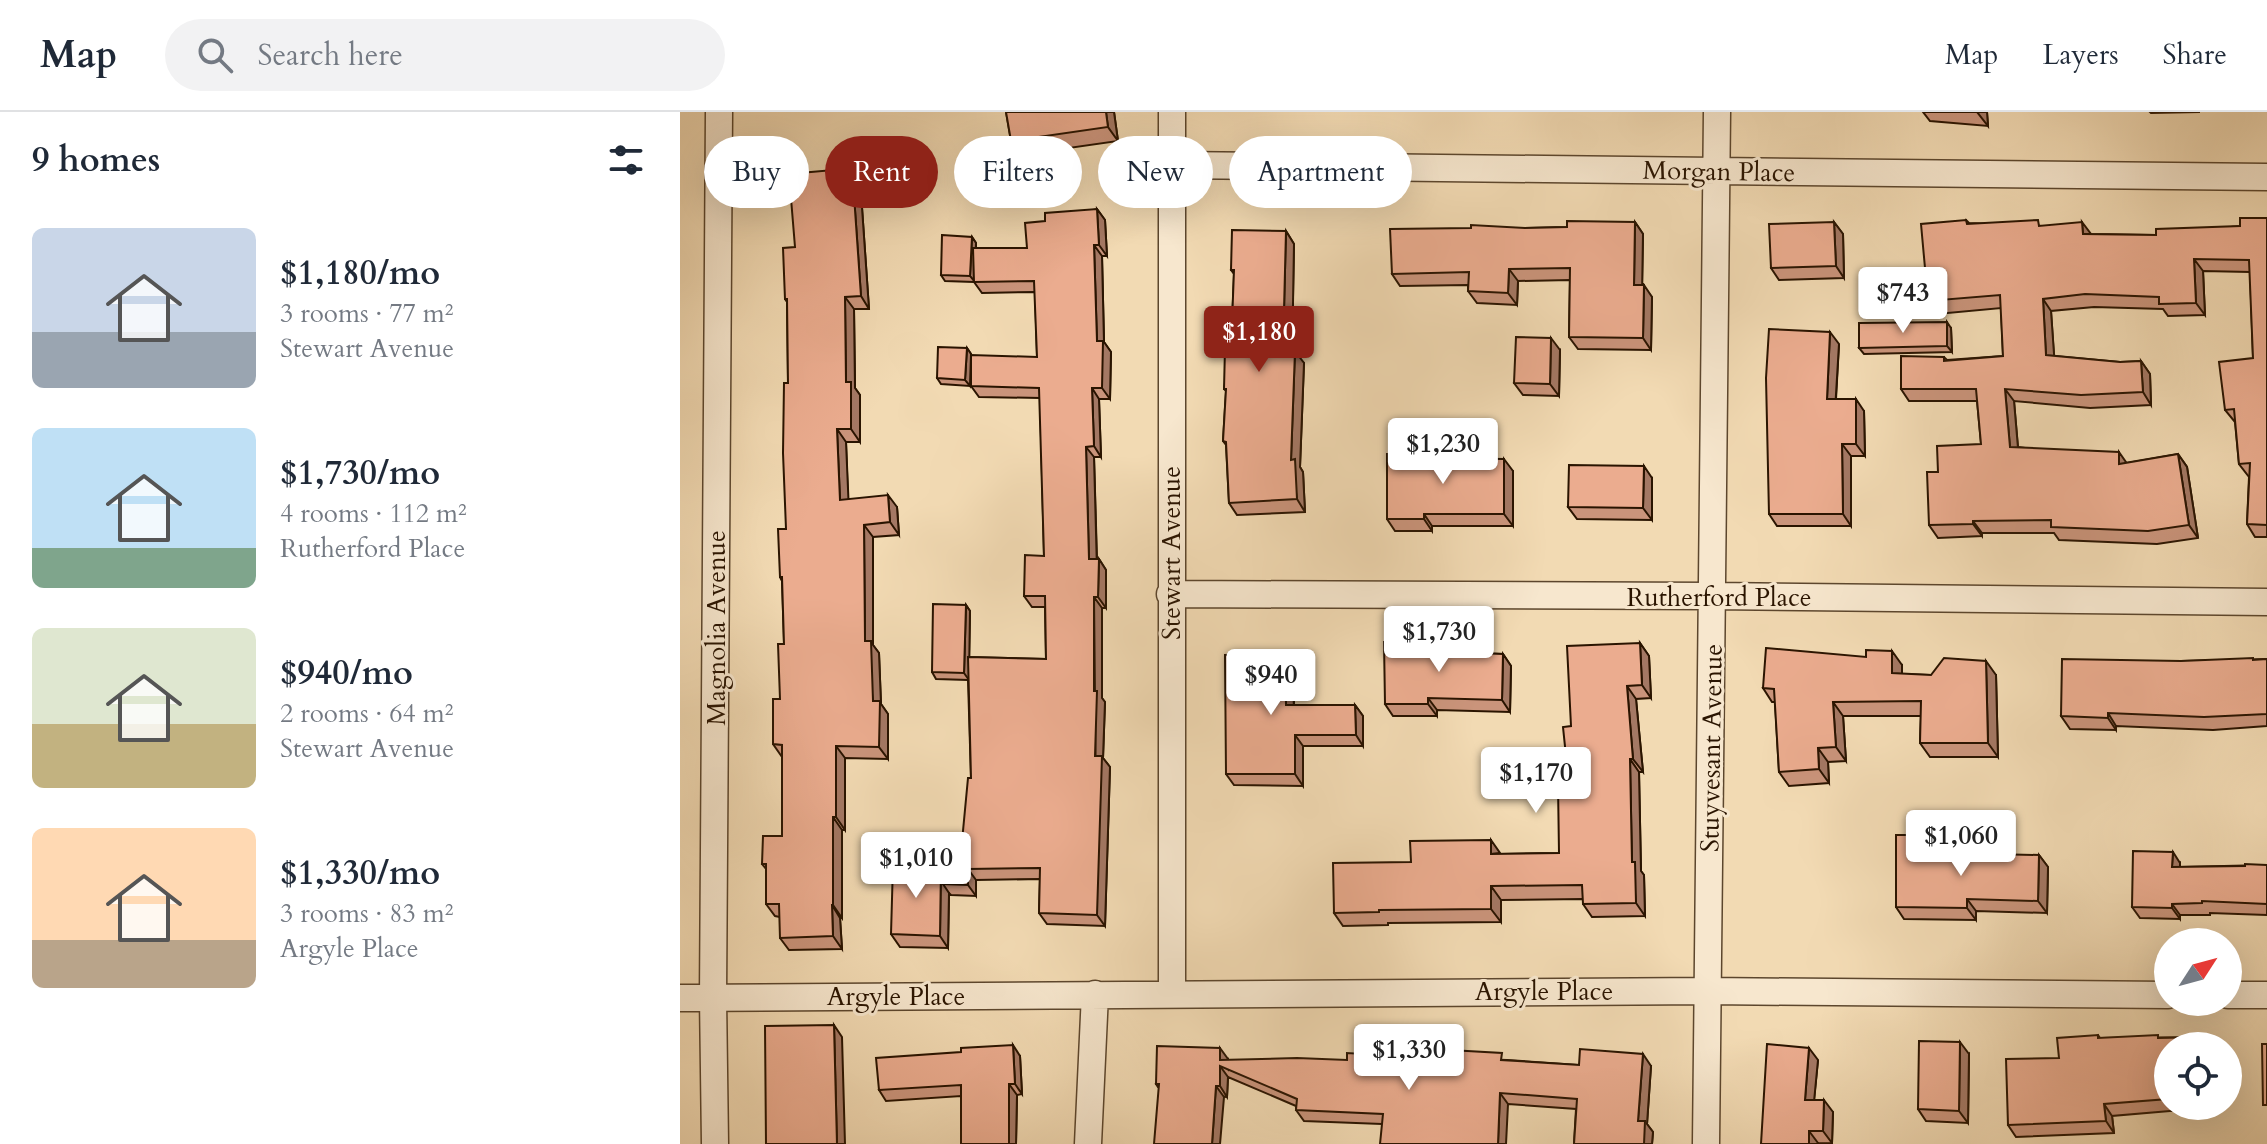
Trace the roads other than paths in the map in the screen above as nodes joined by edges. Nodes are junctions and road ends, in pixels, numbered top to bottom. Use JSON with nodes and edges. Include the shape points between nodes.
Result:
{"nodes":[{"id":1,"x":719,"y":112,"type":"edge"},
{"id":2,"x":1172,"y":112,"type":"edge"},
{"id":3,"x":1717,"y":112,"type":"edge"},
{"id":4,"x":1172,"y":136,"type":"edge"},
{"id":5,"x":1213,"y":165,"type":"edge"},
{"id":6,"x":1717,"y":171,"type":"junction"},
{"id":7,"x":2267,"y":177,"type":"edge"},
{"id":8,"x":1171,"y":208,"type":"edge"},
{"id":9,"x":1170,"y":594,"type":"junction"},
{"id":10,"x":1713,"y":596,"type":"junction"},
{"id":11,"x":2267,"y":602,"type":"edge"},
{"id":12,"x":1708,"y":991,"type":"junction"},
{"id":13,"x":1172,"y":993,"type":"junction"},
{"id":14,"x":1095,"y":994,"type":"junction"},
{"id":15,"x":2154,"y":995,"type":"edge"},
{"id":16,"x":2242,"y":995,"type":"edge"},
{"id":17,"x":2267,"y":995,"type":"edge"},
{"id":18,"x":713,"y":997,"type":"junction"},
{"id":19,"x":680,"y":998,"type":"edge"},
{"id":20,"x":715,"y":1144,"type":"edge"},
{"id":21,"x":1088,"y":1144,"type":"edge"},
{"id":22,"x":1706,"y":1144,"type":"edge"}],
"edges":[{"from":1,"to":18,"type":"street","name":"Magnolia Avenue"},
{"from":2,"to":4,"type":"street","name":"Stewart Avenue"},
{"from":3,"to":6,"type":"street","name":"Stuyvesant Avenue"},
{"from":5,"to":6,"type":"street","name":"Morgan Place"},
{"from":6,"to":7,"type":"street","name":"Morgan Place"},
{"from":6,"to":10,"type":"street","name":"Stuyvesant Avenue"},
{"from":8,"to":9,"type":"street","name":"Stewart Avenue"},
{"from":9,"to":10,"type":"street","name":"Rutherford Place"},
{"from":9,"to":13,"type":"street","name":"Stewart Avenue"},
{"from":10,"to":11,"type":"street","name":"Rutherford Place"},
{"from":10,"to":12,"type":"street","name":"Stuyvesant Avenue"},
{"from":12,"to":13,"type":"street","name":"Argyle Place"},
{"from":12,"to":15,"type":"street","name":"Argyle Place"},
{"from":12,"to":22,"type":"street","name":"Stuyvesant Avenue"},
{"from":13,"to":14,"type":"street","name":"Argyle Place"},
{"from":14,"to":18,"type":"street","name":"Argyle Place"},
{"from":14,"to":21,"type":"street"},
{"from":16,"to":17,"type":"street"},
{"from":18,"to":19,"type":"street","name":"Argyle Place"},
{"from":18,"to":20,"type":"street","name":"Magnolia Avenue"}]}
